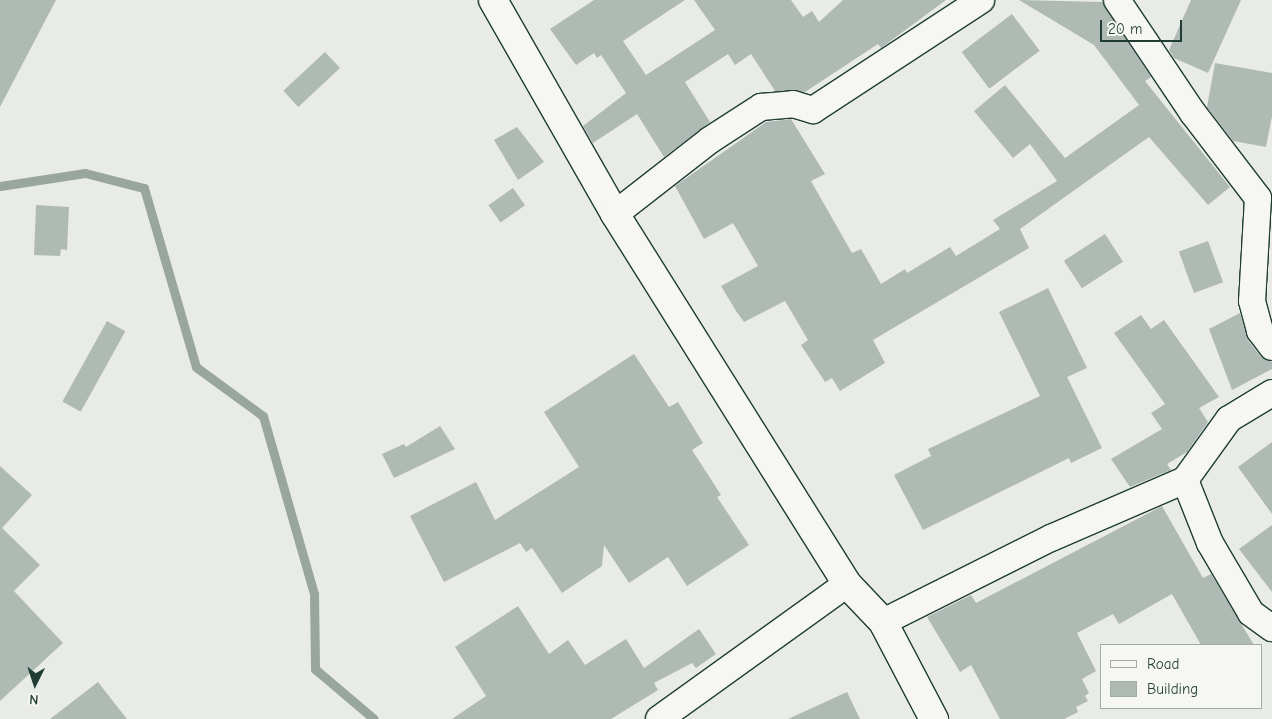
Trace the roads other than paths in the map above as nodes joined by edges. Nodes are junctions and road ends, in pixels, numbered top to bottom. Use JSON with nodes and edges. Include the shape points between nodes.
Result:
{"nodes":[{"id":1,"x":492,"y":0,"type":"edge"},
{"id":2,"x":981,"y":0,"type":"edge"},
{"id":3,"x":1117,"y":0,"type":"edge"},
{"id":4,"x":615,"y":214,"type":"junction"},
{"id":5,"x":1272,"y":348,"type":"edge"},
{"id":6,"x":1272,"y":393,"type":"edge"},
{"id":7,"x":1185,"y":480,"type":"junction"},
{"id":8,"x":847,"y":584,"type":"junction"},
{"id":9,"x":883,"y":622,"type":"junction"},
{"id":10,"x":1272,"y":628,"type":"edge"},
{"id":11,"x":659,"y":719,"type":"edge"},
{"id":12,"x":934,"y":719,"type":"edge"}],
"edges":[{"from":1,"to":4,"type":"street"},
{"from":2,"to":4,"type":"street","via":[[813,110],[793,104],[761,107],[710,140]]},
{"from":3,"to":5,"type":"street","via":[[1193,113],[1258,198],[1252,301],[1260,331]]},
{"from":4,"to":8,"type":"street"},
{"from":6,"to":7,"type":"street","via":[[1229,419]]},
{"from":7,"to":9,"type":"street","via":[[1051,538]]},
{"from":7,"to":10,"type":"street","via":[[1210,543],[1251,612]]},
{"from":8,"to":9,"type":"street"},
{"from":8,"to":11,"type":"street"},
{"from":9,"to":12,"type":"street"}]}
